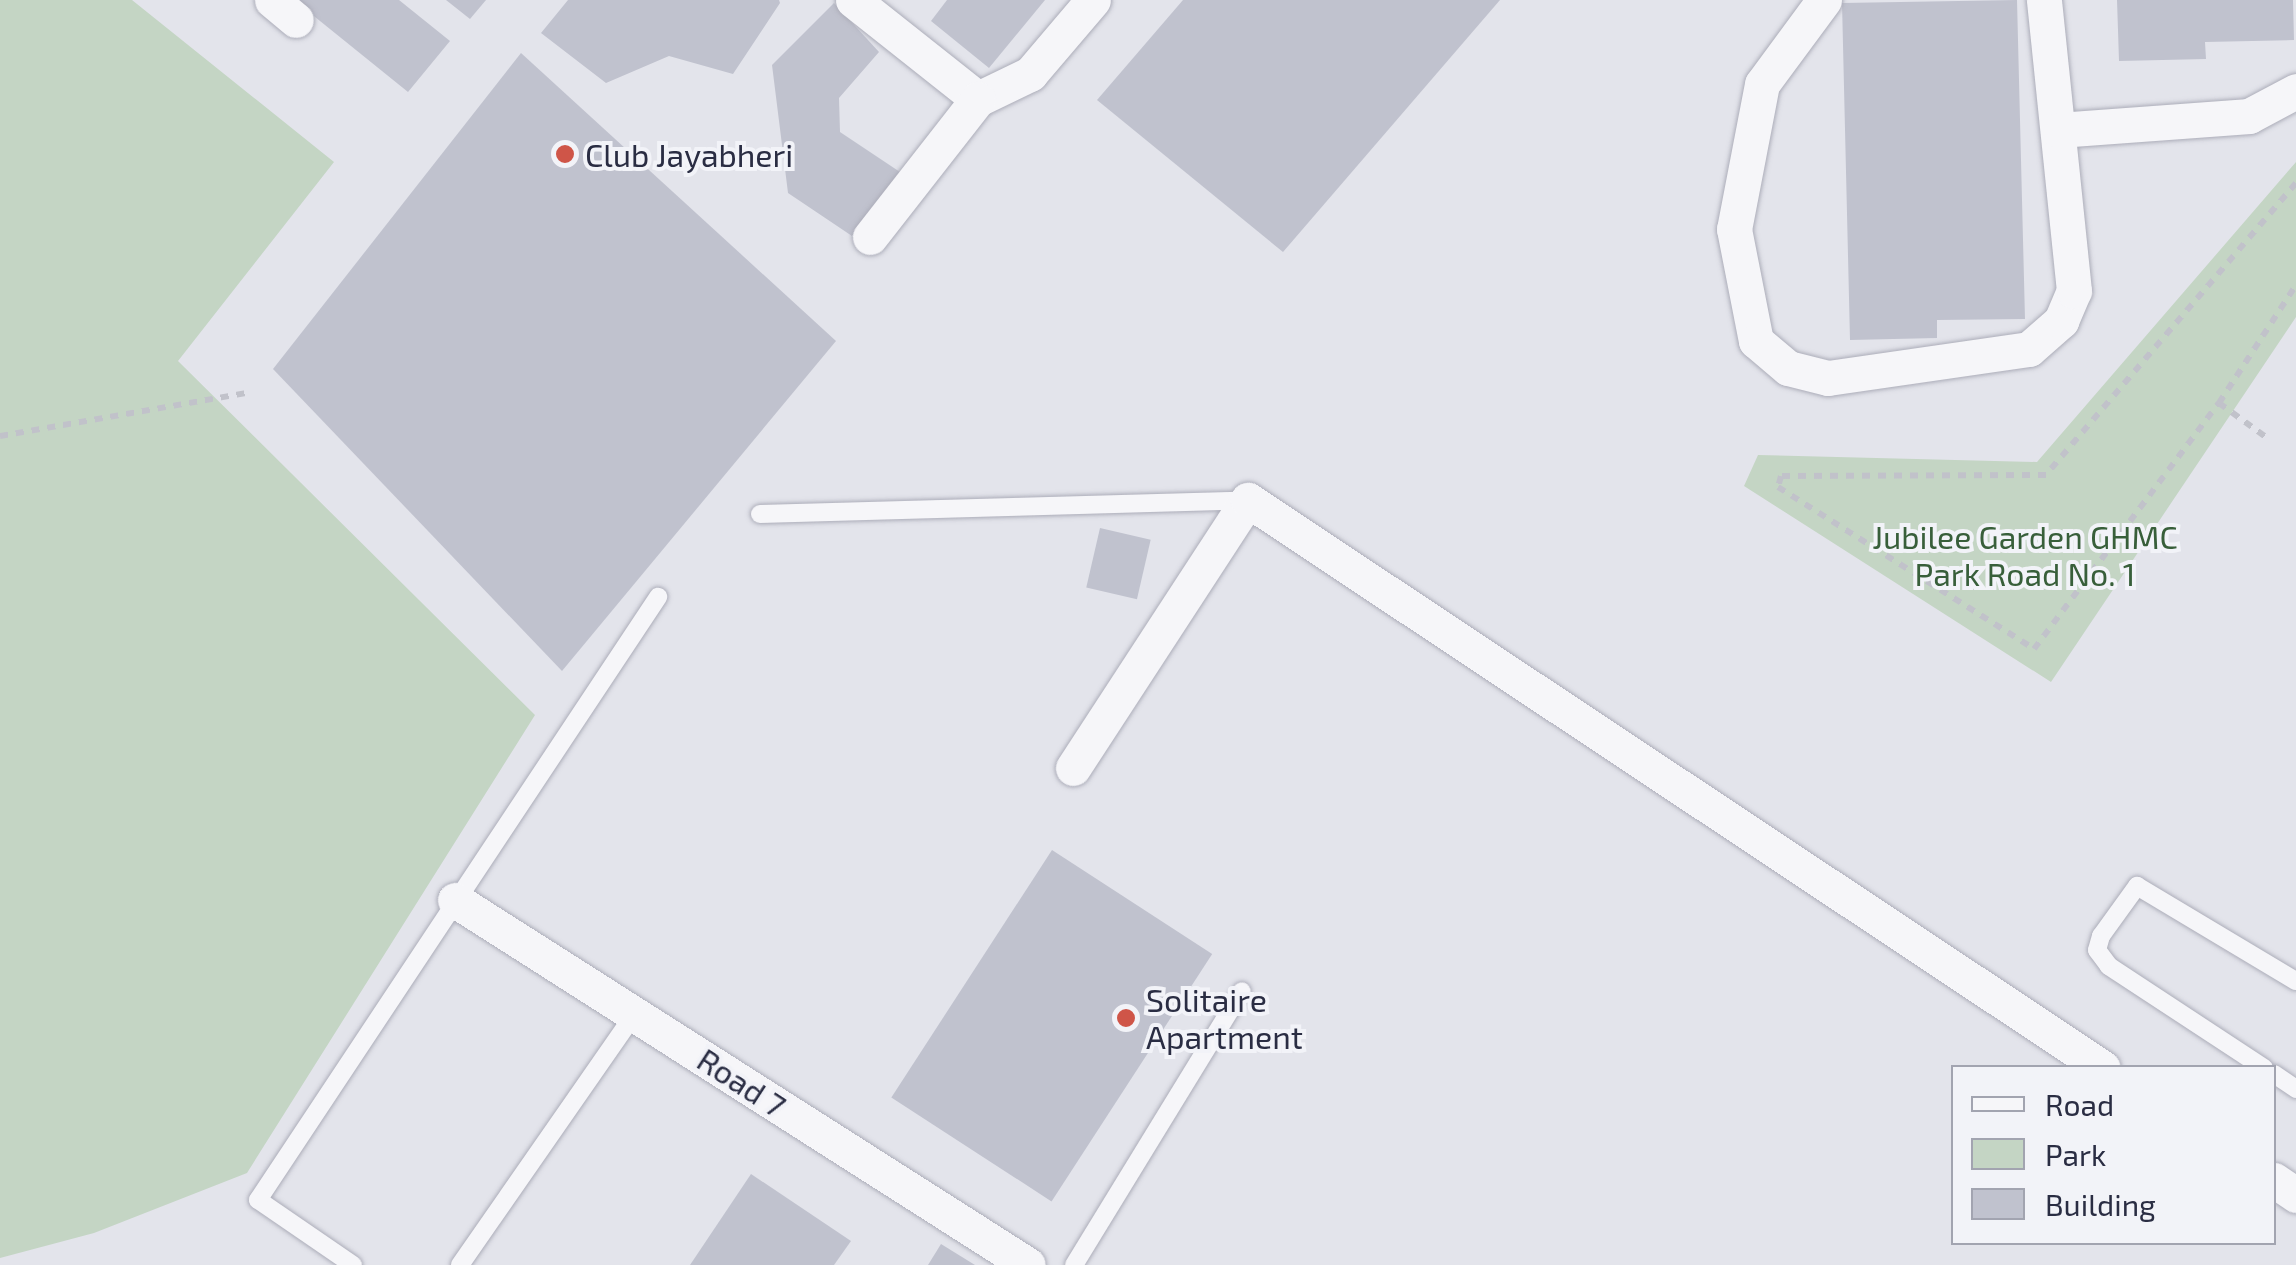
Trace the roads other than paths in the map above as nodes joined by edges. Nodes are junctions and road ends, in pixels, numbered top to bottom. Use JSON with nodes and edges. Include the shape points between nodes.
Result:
{"nodes":[{"id":1,"x":853,"y":0,"type":"edge"},
{"id":2,"x":1094,"y":0,"type":"edge"},
{"id":3,"x":1824,"y":0,"type":"edge"},
{"id":4,"x":2044,"y":0,"type":"edge"},
{"id":5,"x":2296,"y":92,"type":"edge"},
{"id":6,"x":978,"y":99,"type":"junction"},
{"id":7,"x":2058,"y":130,"type":"junction"},
{"id":8,"x":870,"y":238,"type":"dead end"},
{"id":9,"x":1248,"y":500,"type":"junction"},
{"id":10,"x":760,"y":514,"type":"dead end"},
{"id":11,"x":658,"y":597,"type":"dead end"},
{"id":12,"x":1073,"y":768,"type":"dead end"},
{"id":13,"x":455,"y":900,"type":"junction"},
{"id":14,"x":2296,"y":981,"type":"edge"},
{"id":15,"x":1242,"y":991,"type":"dead end"},
{"id":16,"x":634,"y":1014,"type":"junction"},
{"id":17,"x":2098,"y":1065,"type":"edge"},
{"id":18,"x":2259,"y":1065,"type":"edge"},
{"id":19,"x":353,"y":1265,"type":"edge"},
{"id":20,"x":460,"y":1265,"type":"edge"},
{"id":21,"x":1028,"y":1265,"type":"edge"},
{"id":22,"x":1074,"y":1265,"type":"edge"}],
"edges":[{"from":1,"to":6,"type":"street"},
{"from":2,"to":6,"type":"street","via":[[1030,74]]},
{"from":3,"to":7,"type":"street","via":[[1762,84],[1734,229],[1756,341],[1788,368],[1828,378],[2029,350],[2061,321],[2074,291]]},
{"from":4,"to":7,"type":"street"},
{"from":5,"to":7,"type":"street","via":[[2248,116]]},
{"from":6,"to":8,"type":"street"},
{"from":9,"to":10,"type":"lane"},
{"from":9,"to":12,"type":"street"},
{"from":9,"to":17,"type":"street"},
{"from":11,"to":13,"type":"lane"},
{"from":13,"to":16,"type":"street","name":"Road 7"},
{"from":13,"to":19,"type":"lane","via":[[258,1200]]},
{"from":14,"to":18,"type":"lane","via":[[2137,886],[2101,936],[2097,950],[2109,966]]},
{"from":15,"to":22,"type":"lane"},
{"from":16,"to":20,"type":"lane"},
{"from":16,"to":21,"type":"street","name":"Road 7"}]}
